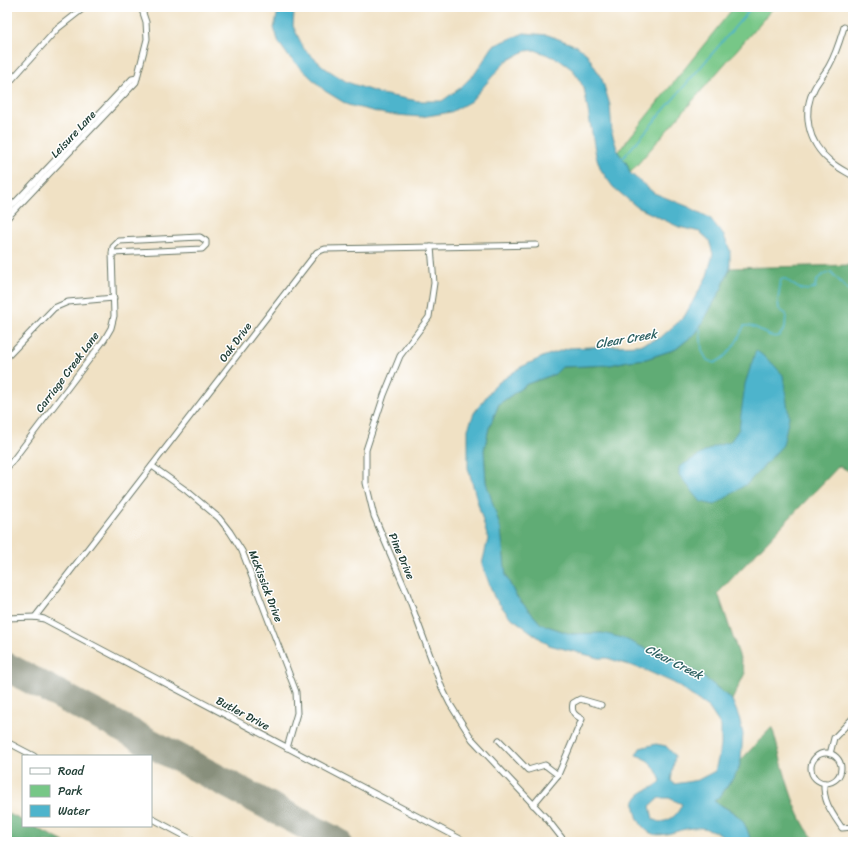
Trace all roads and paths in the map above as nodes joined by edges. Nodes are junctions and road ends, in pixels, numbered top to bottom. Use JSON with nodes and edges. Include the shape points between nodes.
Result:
{"nodes":[{"id":1,"x":85,"y":7,"type":"edge"},
{"id":2,"x":141,"y":7,"type":"edge"},
{"id":3,"x":844,"y":27,"type":"dead end"},
{"id":4,"x":7,"y":86,"type":"edge"},
{"id":5,"x":853,"y":176,"type":"edge"},
{"id":6,"x":20,"y":201,"type":"junction"},
{"id":7,"x":7,"y":211,"type":"edge"},
{"id":8,"x":7,"y":218,"type":"edge"},
{"id":9,"x":536,"y":245,"type":"dead end"},
{"id":10,"x":431,"y":247,"type":"junction"},
{"id":11,"x":112,"y":253,"type":"junction"},
{"id":12,"x":114,"y":298,"type":"junction"},
{"id":13,"x":7,"y":357,"type":"edge"},
{"id":14,"x":152,"y":466,"type":"junction"},
{"id":15,"x":7,"y":468,"type":"edge"},
{"id":16,"x":35,"y":617,"type":"junction"},
{"id":17,"x":7,"y":618,"type":"edge"},
{"id":18,"x":601,"y":705,"type":"dead end"},
{"id":19,"x":853,"y":718,"type":"edge"},
{"id":20,"x":500,"y":740,"type":"dead end"},
{"id":21,"x":7,"y":742,"type":"edge"},
{"id":22,"x":287,"y":748,"type":"junction"},
{"id":23,"x":830,"y":754,"type":"junction"},
{"id":24,"x":32,"y":755,"type":"edge"},
{"id":25,"x":558,"y":775,"type":"junction"},
{"id":26,"x":824,"y":783,"type":"junction"},
{"id":27,"x":533,"y":805,"type":"junction"},
{"id":28,"x":152,"y":819,"type":"edge"},
{"id":29,"x":853,"y":827,"type":"edge"},
{"id":30,"x":196,"y":842,"type":"edge"},
{"id":31,"x":466,"y":842,"type":"edge"},
{"id":32,"x":564,"y":842,"type":"edge"}],
"edges":[{"from":1,"to":4,"type":"street","via":[[57,29]]},
{"from":2,"to":6,"type":"street","name":"Leisure Lane","via":[[146,22],[147,39],[137,78],[132,80]]},
{"from":3,"to":5,"type":"street","via":[[829,66],[814,88],[808,107],[808,123],[821,153],[830,162]]},
{"from":6,"to":7,"type":"street","name":"Leisure Lane"},
{"from":6,"to":8,"type":"street","name":"Leisure Lane"},
{"from":9,"to":10,"type":"street","name":"Oak Drive"},
{"from":10,"to":14,"type":"street","name":"Oak Drive","via":[[325,249],[318,252]]},
{"from":10,"to":27,"type":"street","name":"Pine Drive","via":[[434,283],[429,317],[400,356],[384,395],[366,450],[366,483],[374,516],[450,704],[472,739]]},
{"from":11,"to":11,"type":"street","via":[[202,249],[206,241],[200,237],[119,241],[113,247]]},
{"from":11,"to":12,"type":"street","name":"Carriage Creek Lane"},
{"from":12,"to":13,"type":"street","via":[[68,302],[54,308]]},
{"from":12,"to":15,"type":"street","name":"Carriage Creek Lane","via":[[113,322],[104,340]]},
{"from":14,"to":16,"type":"street","name":"Oak Drive"},
{"from":14,"to":22,"type":"street","name":"McKissick Drive","via":[[219,518],[242,551],[296,692],[297,714]]},
{"from":16,"to":17,"type":"street","name":"Butler Drive"},
{"from":16,"to":22,"type":"street","name":"Butler Drive","via":[[44,619]]},
{"from":18,"to":25,"type":"street","via":[[580,699],[573,703],[574,714],[582,719]]},
{"from":19,"to":23,"type":"street","via":[[834,738]]},
{"from":20,"to":25,"type":"street","via":[[528,770],[545,765]]},
{"from":21,"to":24,"type":"street"},
{"from":22,"to":31,"type":"street","name":"Butler Drive"},
{"from":23,"to":26,"type":"street","via":[[838,758],[842,767],[841,772],[833,782]]},
{"from":23,"to":26,"type":"street","via":[[821,754],[812,765],[813,775],[819,782]]},
{"from":25,"to":27,"type":"street"},
{"from":26,"to":29,"type":"street","via":[[826,806],[842,828]]},
{"from":27,"to":32,"type":"street","name":"Pine Drive"},
{"from":28,"to":30,"type":"street"}]}
